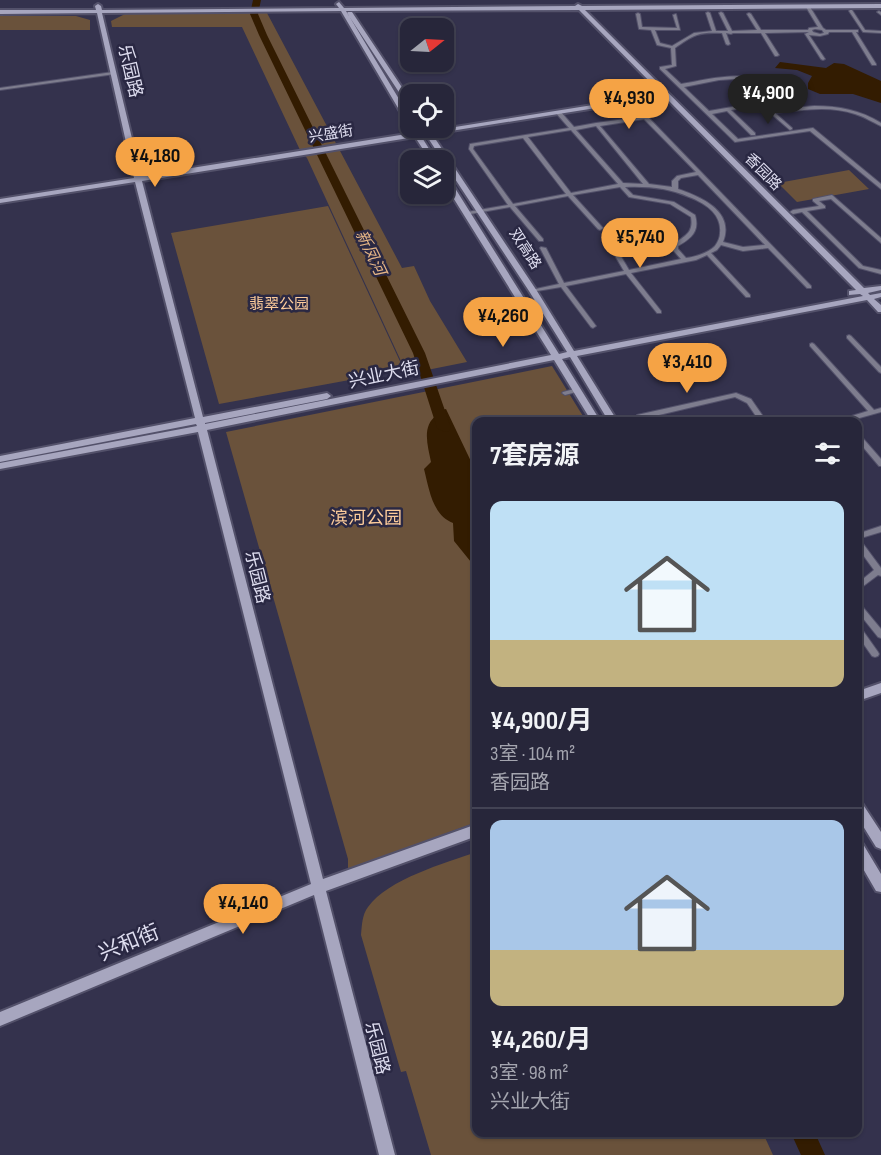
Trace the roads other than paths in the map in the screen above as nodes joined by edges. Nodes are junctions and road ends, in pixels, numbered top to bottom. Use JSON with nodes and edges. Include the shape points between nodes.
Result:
{"nodes":[{"id":1,"x":324,"y":6,"type":"junction"},
{"id":2,"x":339,"y":6,"type":"junction"},
{"id":3,"x":347,"y":6,"type":"junction"},
{"id":4,"x":580,"y":6,"type":"junction"},
{"id":5,"x":0,"y":7,"type":"edge"},
{"id":6,"x":267,"y":7,"type":"junction"},
{"id":7,"x":375,"y":7,"type":"junction"},
{"id":8,"x":805,"y":7,"type":"junction"},
{"id":9,"x":603,"y":8,"type":"junction"},
{"id":10,"x":881,"y":8,"type":"edge"},
{"id":11,"x":98,"y":9,"type":"junction"},
{"id":12,"x":282,"y":9,"type":"junction"},
{"id":13,"x":851,"y":11,"type":"dead end"},
{"id":14,"x":0,"y":12,"type":"edge"},
{"id":15,"x":721,"y":13,"type":"dead end"},
{"id":16,"x":638,"y":14,"type":"dead end"},
{"id":17,"x":708,"y":14,"type":"dead end"},
{"id":18,"x":749,"y":14,"type":"dead end"},
{"id":19,"x":675,"y":15,"type":"dead end"},
{"id":20,"x":345,"y":18,"type":"junction"},
{"id":21,"x":596,"y":18,"type":"junction"},
{"id":22,"x":821,"y":28,"type":"junction"},
{"id":23,"x":653,"y":29,"type":"junction"},
{"id":24,"x":362,"y":31,"type":"junction"},
{"id":25,"x":812,"y":31,"type":"junction"},
{"id":26,"x":827,"y":31,"type":"junction"},
{"id":27,"x":761,"y":32,"type":"junction"},
{"id":28,"x":853,"y":32,"type":"junction"},
{"id":29,"x":864,"y":32,"type":"junction"},
{"id":30,"x":881,"y":32,"type":"edge"},
{"id":31,"x":715,"y":33,"type":"junction"},
{"id":32,"x":724,"y":33,"type":"junction"},
{"id":33,"x":731,"y":33,"type":"junction"},
{"id":34,"x":728,"y":44,"type":"dead end"},
{"id":35,"x":673,"y":47,"type":"junction"},
{"id":36,"x":777,"y":55,"type":"dead end"},
{"id":37,"x":823,"y":59,"type":"dead end"},
{"id":38,"x":874,"y":64,"type":"dead end"},
{"id":39,"x":113,"y":73,"type":"junction"},
{"id":40,"x":680,"y":86,"type":"junction"},
{"id":41,"x":0,"y":89,"type":"edge"},
{"id":42,"x":400,"y":89,"type":"edge"},
{"id":43,"x":667,"y":95,"type":"junction"},
{"id":44,"x":762,"y":104,"type":"junction"},
{"id":45,"x":400,"y":106,"type":"edge"},
{"id":46,"x":728,"y":110,"type":"junction"},
{"id":47,"x":558,"y":112,"type":"junction"},
{"id":48,"x":771,"y":112,"type":"junction"},
{"id":49,"x":708,"y":113,"type":"junction"},
{"id":50,"x":596,"y":124,"type":"junction"},
{"id":51,"x":881,"y":125,"type":"edge"},
{"id":52,"x":454,"y":126,"type":"edge"},
{"id":53,"x":571,"y":128,"type":"junction"},
{"id":54,"x":790,"y":129,"type":"dead end"},
{"id":55,"x":400,"y":132,"type":"edge"},
{"id":56,"x":753,"y":134,"type":"dead end"},
{"id":57,"x":524,"y":136,"type":"junction"},
{"id":58,"x":432,"y":138,"type":"edge"},
{"id":59,"x":700,"y":172,"type":"junction"},
{"id":60,"x":138,"y":178,"type":"junction"},
{"id":61,"x":620,"y":185,"type":"junction"},
{"id":62,"x":648,"y":185,"type":"junction"},
{"id":63,"x":881,"y":187,"type":"edge"},
{"id":64,"x":675,"y":189,"type":"junction"},
{"id":65,"x":454,"y":193,"type":"edge"},
{"id":66,"x":570,"y":195,"type":"junction"},
{"id":67,"x":0,"y":201,"type":"edge"},
{"id":68,"x":512,"y":206,"type":"junction"},
{"id":69,"x":803,"y":210,"type":"junction"},
{"id":70,"x":480,"y":212,"type":"junction"},
{"id":71,"x":793,"y":212,"type":"junction"},
{"id":72,"x":467,"y":214,"type":"junction"},
{"id":73,"x":600,"y":228,"type":"dead end"},
{"id":74,"x":607,"y":237,"type":"dead end"},
{"id":75,"x":541,"y":240,"type":"dead end"},
{"id":76,"x":881,"y":241,"type":"edge"},
{"id":77,"x":720,"y":243,"type":"junction"},
{"id":78,"x":770,"y":246,"type":"junction"},
{"id":79,"x":543,"y":248,"type":"dead end"},
{"id":80,"x":708,"y":252,"type":"junction"},
{"id":81,"x":684,"y":260,"type":"junction"},
{"id":82,"x":627,"y":272,"type":"junction"},
{"id":83,"x":881,"y":272,"type":"edge"},
{"id":84,"x":562,"y":285,"type":"junction"},
{"id":85,"x":809,"y":287,"type":"dead end"},
{"id":86,"x":533,"y":291,"type":"junction"},
{"id":87,"x":874,"y":294,"type":"edge"},
{"id":88,"x":748,"y":296,"type":"dead end"},
{"id":89,"x":881,"y":310,"type":"edge"},
{"id":90,"x":659,"y":312,"type":"dead end"},
{"id":91,"x":593,"y":326,"type":"dead end"},
{"id":92,"x":849,"y":337,"type":"dead end"},
{"id":93,"x":812,"y":345,"type":"dead end"},
{"id":94,"x":569,"y":351,"type":"junction"},
{"id":95,"x":556,"y":354,"type":"junction"},
{"id":96,"x":881,"y":371,"type":"edge"},
{"id":97,"x":578,"y":390,"type":"junction"},
{"id":98,"x":566,"y":393,"type":"dead end"},
{"id":99,"x":881,"y":410,"type":"edge"},
{"id":100,"x":872,"y":412,"type":"junction"},
{"id":101,"x":594,"y":417,"type":"edge"},
{"id":102,"x":611,"y":417,"type":"edge"},
{"id":103,"x":639,"y":417,"type":"edge"},
{"id":104,"x":760,"y":417,"type":"edge"},
{"id":105,"x":856,"y":417,"type":"edge"},
{"id":106,"x":201,"y":424,"type":"junction"},
{"id":107,"x":862,"y":442,"type":"edge"},
{"id":108,"x":0,"y":459,"type":"edge"},
{"id":109,"x":881,"y":464,"type":"edge"},
{"id":110,"x":0,"y":466,"type":"edge"},
{"id":111,"x":881,"y":529,"type":"edge"},
{"id":112,"x":862,"y":534,"type":"edge"},
{"id":113,"x":862,"y":548,"type":"edge"},
{"id":114,"x":880,"y":572,"type":"edge"},
{"id":115,"x":862,"y":584,"type":"edge"},
{"id":116,"x":862,"y":612,"type":"edge"},
{"id":117,"x":881,"y":635,"type":"edge"},
{"id":118,"x":862,"y":636,"type":"edge"},
{"id":119,"x":875,"y":654,"type":"dead end"},
{"id":120,"x":881,"y":688,"type":"edge"},
{"id":121,"x":862,"y":695,"type":"edge"},
{"id":122,"x":862,"y":813,"type":"edge"},
{"id":123,"x":472,"y":832,"type":"edge"},
{"id":124,"x":881,"y":843,"type":"edge"},
{"id":125,"x":862,"y":855,"type":"edge"},
{"id":126,"x":881,"y":886,"type":"edge"},
{"id":127,"x":319,"y":887,"type":"junction"},
{"id":128,"x":0,"y":1019,"type":"edge"},
{"id":129,"x":387,"y":1155,"type":"edge"}],
"edges":[{"from":1,"to":2,"type":"street"},
{"from":1,"to":6,"type":"street"},
{"from":1,"to":12,"type":"street"},
{"from":2,"to":3,"type":"street"},
{"from":2,"to":20,"type":"street"},
{"from":3,"to":7,"type":"street"},
{"from":3,"to":24,"type":"street"},
{"from":4,"to":7,"type":"street"},
{"from":4,"to":9,"type":"street"},
{"from":4,"to":10,"type":"street"},
{"from":4,"to":21,"type":"street","name":"香园路"},
{"from":4,"to":43,"type":"street","name":"香园路"},
{"from":5,"to":11,"type":"street"},
{"from":6,"to":11,"type":"street"},
{"from":6,"to":12,"type":"street"},
{"from":7,"to":24,"type":"street","via":[[357,15]]},
{"from":8,"to":9,"type":"street"},
{"from":8,"to":10,"type":"street"},
{"from":8,"to":22,"type":"street"},
{"from":8,"to":25,"type":"street"},
{"from":9,"to":21,"type":"street","via":[[595,12]]},
{"from":11,"to":14,"type":"street"},
{"from":11,"to":39,"type":"street","name":"乐园路"},
{"from":12,"to":20,"type":"street","via":[[328,11]]},
{"from":13,"to":29,"type":"street"},
{"from":15,"to":33,"type":"street"},
{"from":16,"to":23,"type":"street","via":[[640,28]]},
{"from":17,"to":31,"type":"street"},
{"from":18,"to":27,"type":"street"},
{"from":19,"to":23,"type":"street","via":[[679,29]]},
{"from":20,"to":45,"type":"street"},
{"from":21,"to":71,"type":"street","name":"香园路"},
{"from":22,"to":25,"type":"street"},
{"from":22,"to":26,"type":"street"},
{"from":23,"to":35,"type":"street","via":[[658,44]]},
{"from":24,"to":42,"type":"street"},
{"from":25,"to":26,"type":"street","via":[[820,35]]},
{"from":25,"to":27,"type":"street"},
{"from":25,"to":37,"type":"street","via":[[807,34]]},
{"from":26,"to":28,"type":"street"},
{"from":27,"to":33,"type":"street"},
{"from":27,"to":36,"type":"street"},
{"from":28,"to":29,"type":"street"},
{"from":28,"to":38,"type":"street"},
{"from":29,"to":30,"type":"street"},
{"from":31,"to":32,"type":"street"},
{"from":31,"to":35,"type":"street","via":[[695,34]]},
{"from":32,"to":33,"type":"street"},
{"from":32,"to":34,"type":"street"},
{"from":35,"to":40,"type":"street","via":[[674,66],[662,68]]},
{"from":39,"to":41,"type":"street"},
{"from":39,"to":60,"type":"street","name":"乐园路"},
{"from":40,"to":44,"type":"street","via":[[747,77],[763,84],[773,95],[774,100]]},
{"from":40,"to":49,"type":"street"},
{"from":43,"to":47,"type":"street","name":"兴盛街"},
{"from":43,"to":87,"type":"street","name":"香园路"},
{"from":44,"to":46,"type":"street"},
{"from":44,"to":48,"type":"street"},
{"from":46,"to":49,"type":"street"},
{"from":46,"to":56,"type":"street"},
{"from":47,"to":52,"type":"street","name":"兴盛街"},
{"from":47,"to":53,"type":"street"},
{"from":48,"to":51,"type":"street","via":[[834,106],[862,114]]},
{"from":48,"to":54,"type":"street"},
{"from":49,"to":63,"type":"street","via":[[737,141],[811,129]]},
{"from":50,"to":53,"type":"street"},
{"from":50,"to":59,"type":"street","via":[[645,117]]},
{"from":50,"to":62,"type":"street"},
{"from":53,"to":57,"type":"street"},
{"from":53,"to":61,"type":"street"},
{"from":55,"to":60,"type":"street","name":"兴盛街","via":[[306,152]]},
{"from":57,"to":66,"type":"street"},
{"from":57,"to":68,"type":"street","via":[[472,145],[471,149]]},
{"from":58,"to":70,"type":"street","name":"双高路"},
{"from":59,"to":64,"type":"street","via":[[679,177]]},
{"from":59,"to":78,"type":"street"},
{"from":60,"to":67,"type":"street","name":"兴盛街"},
{"from":60,"to":106,"type":"street","name":"乐园路"},
{"from":61,"to":62,"type":"street"},
{"from":61,"to":66,"type":"street"},
{"from":61,"to":81,"type":"street","via":[[637,199],[672,203],[693,216],[693,232],[675,245]]},
{"from":62,"to":64,"type":"street"},
{"from":64,"to":77,"type":"street","via":[[715,210],[724,226]]},
{"from":65,"to":72,"type":"street","name":"双高路"},
{"from":66,"to":68,"type":"street"},
{"from":66,"to":73,"type":"street"},
{"from":68,"to":70,"type":"street"},
{"from":68,"to":75,"type":"street"},
{"from":69,"to":71,"type":"street"},
{"from":69,"to":76,"type":"street","via":[[823,207],[815,200],[832,196]]},
{"from":69,"to":83,"type":"street","via":[[861,267]]},
{"from":70,"to":72,"type":"street"},
{"from":70,"to":86,"type":"street","name":"双高路"},
{"from":71,"to":87,"type":"street","name":"香园路"},
{"from":72,"to":95,"type":"street","name":"双高路"},
{"from":74,"to":82,"type":"street"},
{"from":77,"to":78,"type":"street","via":[[743,249]]},
{"from":77,"to":80,"type":"street"},
{"from":78,"to":85,"type":"street"},
{"from":79,"to":84,"type":"street"},
{"from":80,"to":81,"type":"street"},
{"from":80,"to":88,"type":"street"},
{"from":81,"to":82,"type":"street"},
{"from":82,"to":84,"type":"street"},
{"from":82,"to":90,"type":"street"},
{"from":84,"to":86,"type":"street"},
{"from":84,"to":91,"type":"street"},
{"from":86,"to":94,"type":"street","name":"双高路"},
{"from":87,"to":89,"type":"street","name":"香园路"},
{"from":87,"to":94,"type":"street","name":"兴业大街"},
{"from":92,"to":96,"type":"street"},
{"from":93,"to":100,"type":"street"},
{"from":94,"to":95,"type":"street","name":"兴业大街"},
{"from":94,"to":102,"type":"street","name":"双高路"},
{"from":95,"to":97,"type":"street","name":"双高路"},
{"from":95,"to":106,"type":"street","name":"兴业大街"},
{"from":97,"to":98,"type":"street"},
{"from":97,"to":101,"type":"street","name":"双高路"},
{"from":99,"to":100,"type":"street"},
{"from":100,"to":105,"type":"street"},
{"from":103,"to":104,"type":"street","via":[[736,395]]},
{"from":106,"to":108,"type":"street","name":"兴业大街"},
{"from":106,"to":110,"type":"street","name":"兴业大街"},
{"from":106,"to":127,"type":"street","name":"乐园路"},
{"from":107,"to":109,"type":"street"},
{"from":111,"to":112,"type":"street"},
{"from":113,"to":114,"type":"street"},
{"from":114,"to":115,"type":"street"},
{"from":116,"to":117,"type":"street"},
{"from":118,"to":119,"type":"street"},
{"from":120,"to":121,"type":"street"},
{"from":122,"to":124,"type":"street"},
{"from":123,"to":127,"type":"street","name":"兴和街"},
{"from":125,"to":126,"type":"street"},
{"from":127,"to":128,"type":"street","name":"兴和街"},
{"from":127,"to":129,"type":"street","name":"乐园路"}]}
